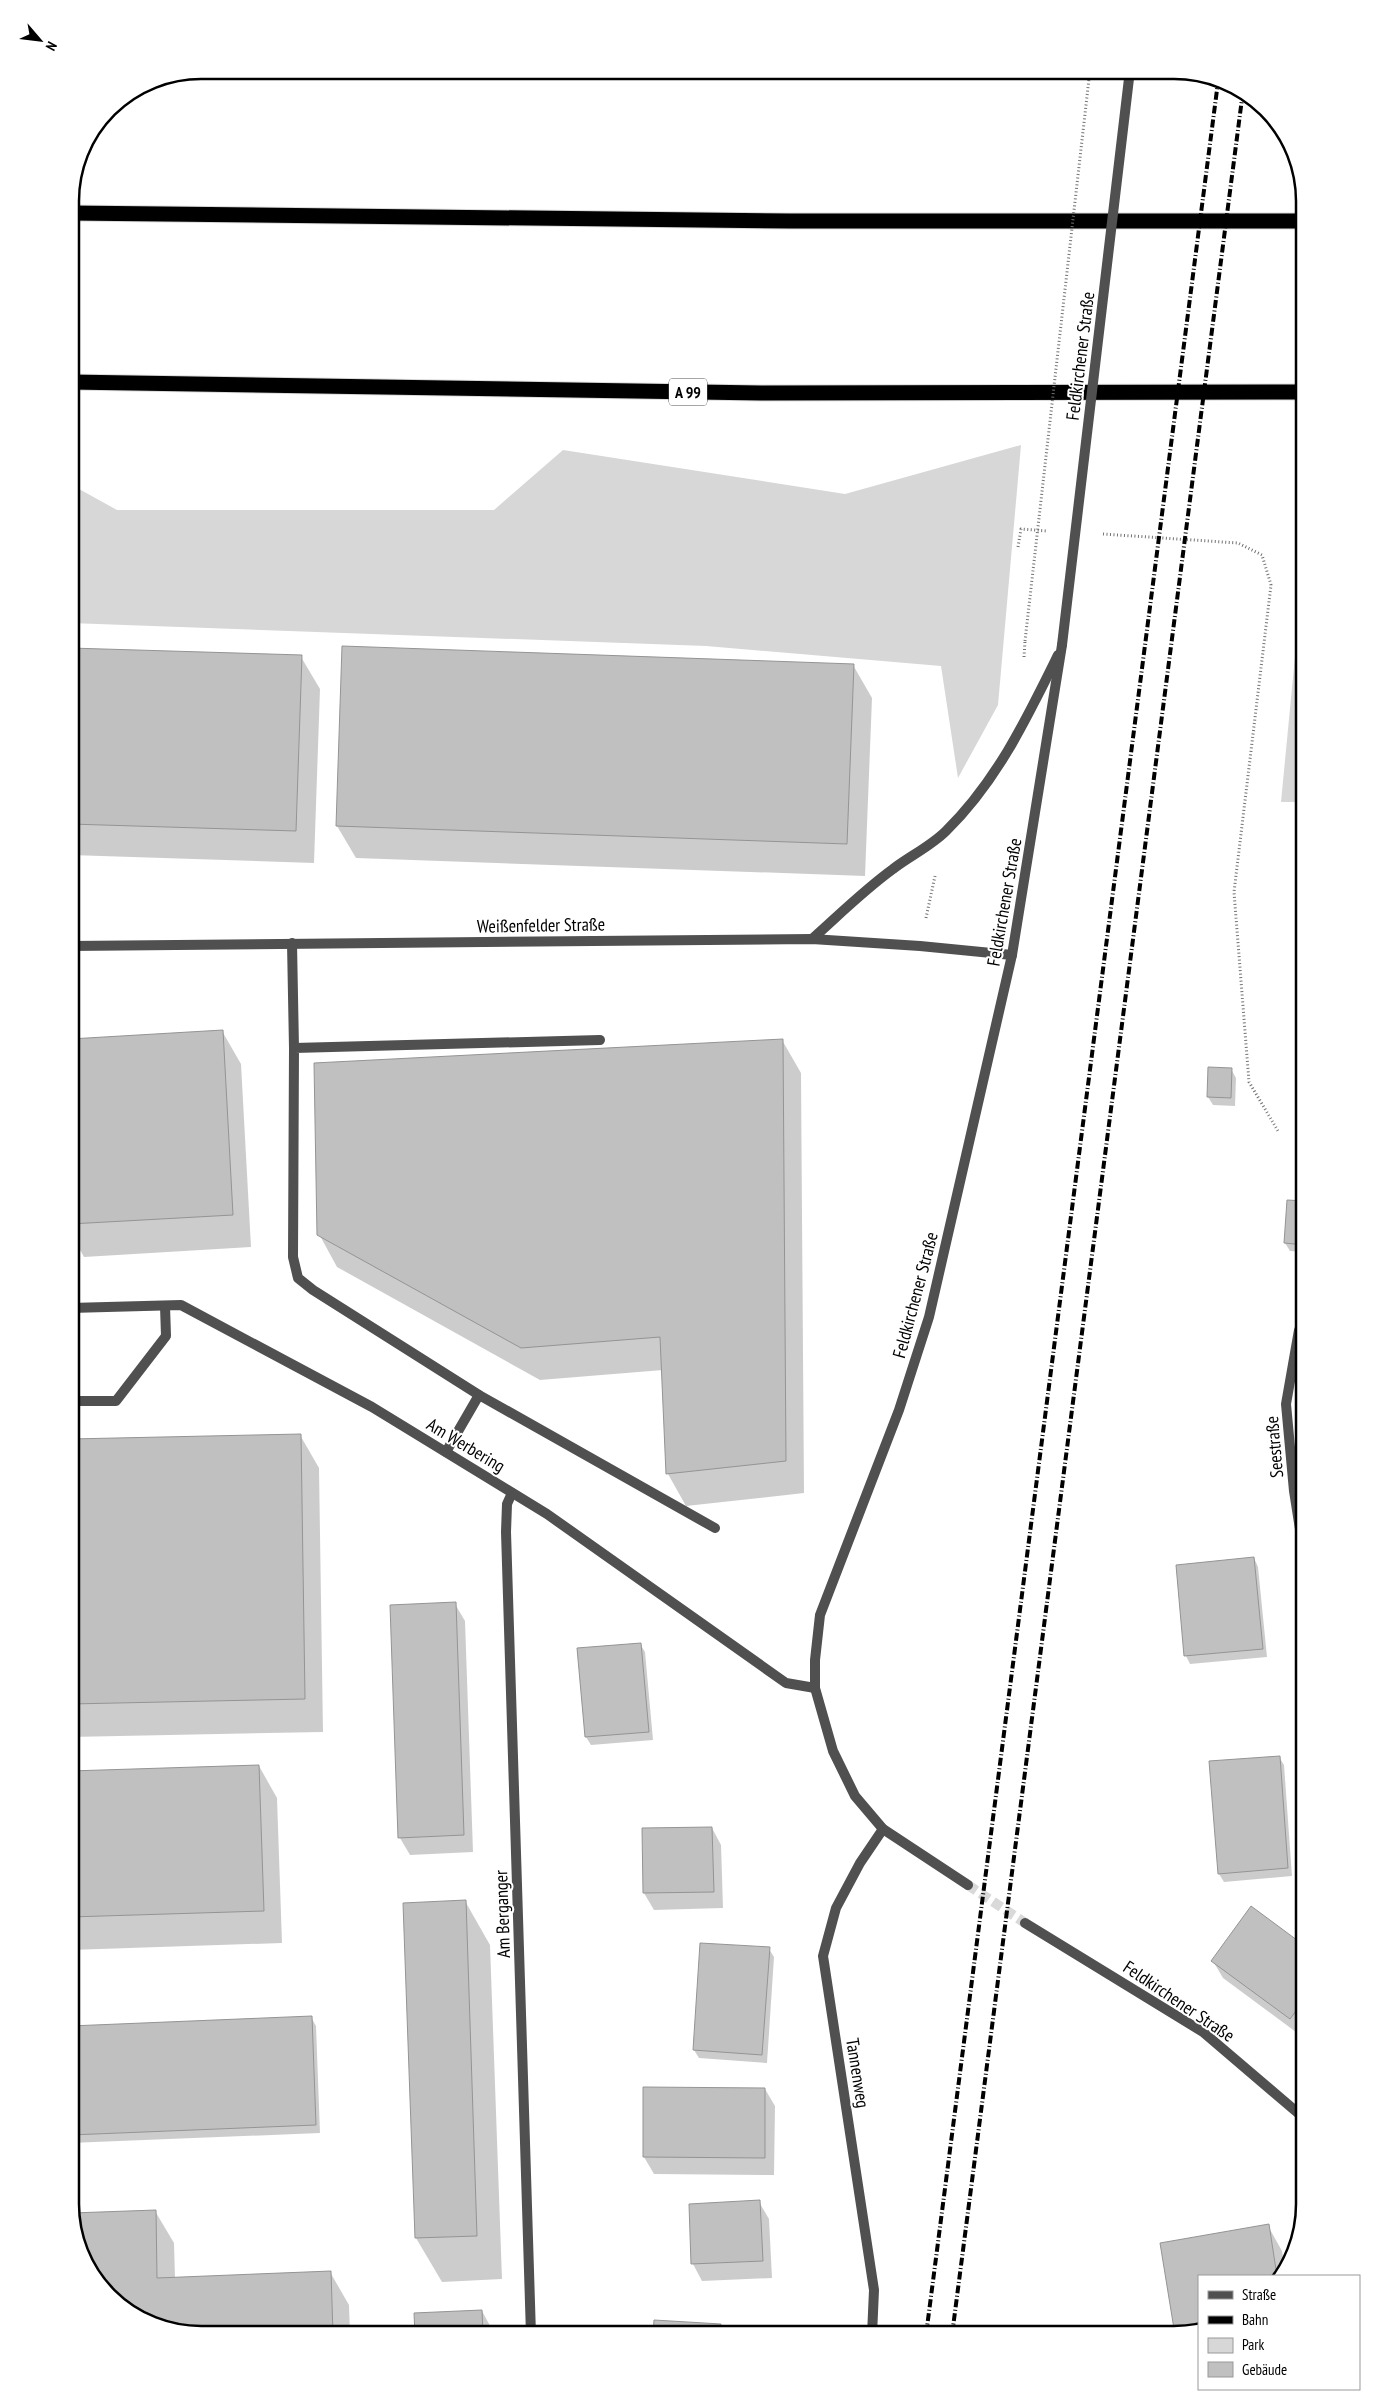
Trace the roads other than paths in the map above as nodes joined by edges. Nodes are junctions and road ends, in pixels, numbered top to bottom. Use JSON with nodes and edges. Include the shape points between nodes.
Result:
{"nodes":[{"id":1,"x":1129,"y":79,"type":"edge"},
{"id":2,"x":79,"y":213,"type":"edge"},
{"id":3,"x":1296,"y":222,"type":"edge"},
{"id":4,"x":79,"y":382,"type":"edge"},
{"id":5,"x":1296,"y":392,"type":"edge"},
{"id":6,"x":1062,"y":645,"type":"junction"},
{"id":7,"x":812,"y":939,"type":"junction"},
{"id":8,"x":292,"y":944,"type":"junction"},
{"id":9,"x":79,"y":946,"type":"edge"},
{"id":10,"x":1012,"y":955,"type":"junction"},
{"id":11,"x":600,"y":1040,"type":"dead end"},
{"id":12,"x":294,"y":1048,"type":"junction"},
{"id":13,"x":165,"y":1306,"type":"junction"},
{"id":14,"x":79,"y":1308,"type":"edge"},
{"id":15,"x":1296,"y":1347,"type":"edge"},
{"id":16,"x":479,"y":1395,"type":"junction"},
{"id":17,"x":79,"y":1401,"type":"edge"},
{"id":18,"x":446,"y":1452,"type":"junction"},
{"id":19,"x":512,"y":1492,"type":"junction"},
{"id":20,"x":1296,"y":1504,"type":"edge"},
{"id":21,"x":715,"y":1528,"type":"dead end"},
{"id":22,"x":815,"y":1688,"type":"junction"},
{"id":23,"x":883,"y":1830,"type":"junction"},
{"id":24,"x":968,"y":1885,"type":"tunnel mouth"},
{"id":25,"x":1025,"y":1923,"type":"tunnel mouth"},
{"id":26,"x":1296,"y":2111,"type":"edge"},
{"id":27,"x":531,"y":2326,"type":"edge"},
{"id":28,"x":872,"y":2326,"type":"edge"}],
"edges":[{"from":1,"to":6,"type":"street","name":"Feldkirchener Straße","bridge":true},
{"from":2,"to":3,"type":"highway","via":[[789,222]]},
{"from":4,"to":5,"type":"highway","number":"A 99","via":[[761,393]]},
{"from":6,"to":7,"type":"street","name":"Feldkirchener Straße","via":[[1017,738],[957,820],[869,887]]},
{"from":6,"to":10,"type":"street","name":"Feldkirchener Straße"},
{"from":7,"to":8,"type":"street","name":"Weißenfelder Straße"},
{"from":7,"to":10,"type":"street","name":"Weißenfelder Straße"},
{"from":8,"to":9,"type":"street","name":"Weißenfelder Straße"},
{"from":8,"to":12,"type":"street"},
{"from":10,"to":22,"type":"street","name":"Feldkirchener Straße","via":[[929,1317],[899,1410],[820,1615]]},
{"from":11,"to":12,"type":"street"},
{"from":12,"to":16,"type":"street","via":[[293,1257],[298,1278]]},
{"from":13,"to":14,"type":"street","name":"Am Werbering"},
{"from":13,"to":17,"type":"street","via":[[166,1336],[116,1401]]},
{"from":13,"to":18,"type":"street","name":"Am Werbering","via":[[180,1305],[372,1407]]},
{"from":15,"to":20,"type":"street","name":"Seestraße","via":[[1286,1404]]},
{"from":16,"to":18,"type":"street"},
{"from":16,"to":21,"type":"street"},
{"from":18,"to":19,"type":"street","name":"Am Werbering"},
{"from":19,"to":22,"type":"street","name":"Am Werbering","via":[[786,1684]]},
{"from":19,"to":27,"type":"street","name":"Am Berganger","via":[[507,1504],[506,1532]]},
{"from":22,"to":23,"type":"street","name":"Feldkirchener Straße","via":[[833,1751],[856,1796]]},
{"from":23,"to":24,"type":"street","name":"Feldkirchener Straße"},
{"from":23,"to":28,"type":"street","name":"Tannenweg","via":[[860,1863],[836,1908],[823,1956],[874,2290]]},
{"from":25,"to":26,"type":"street","name":"Feldkirchener Straße","via":[[1203,2032]]}]}
